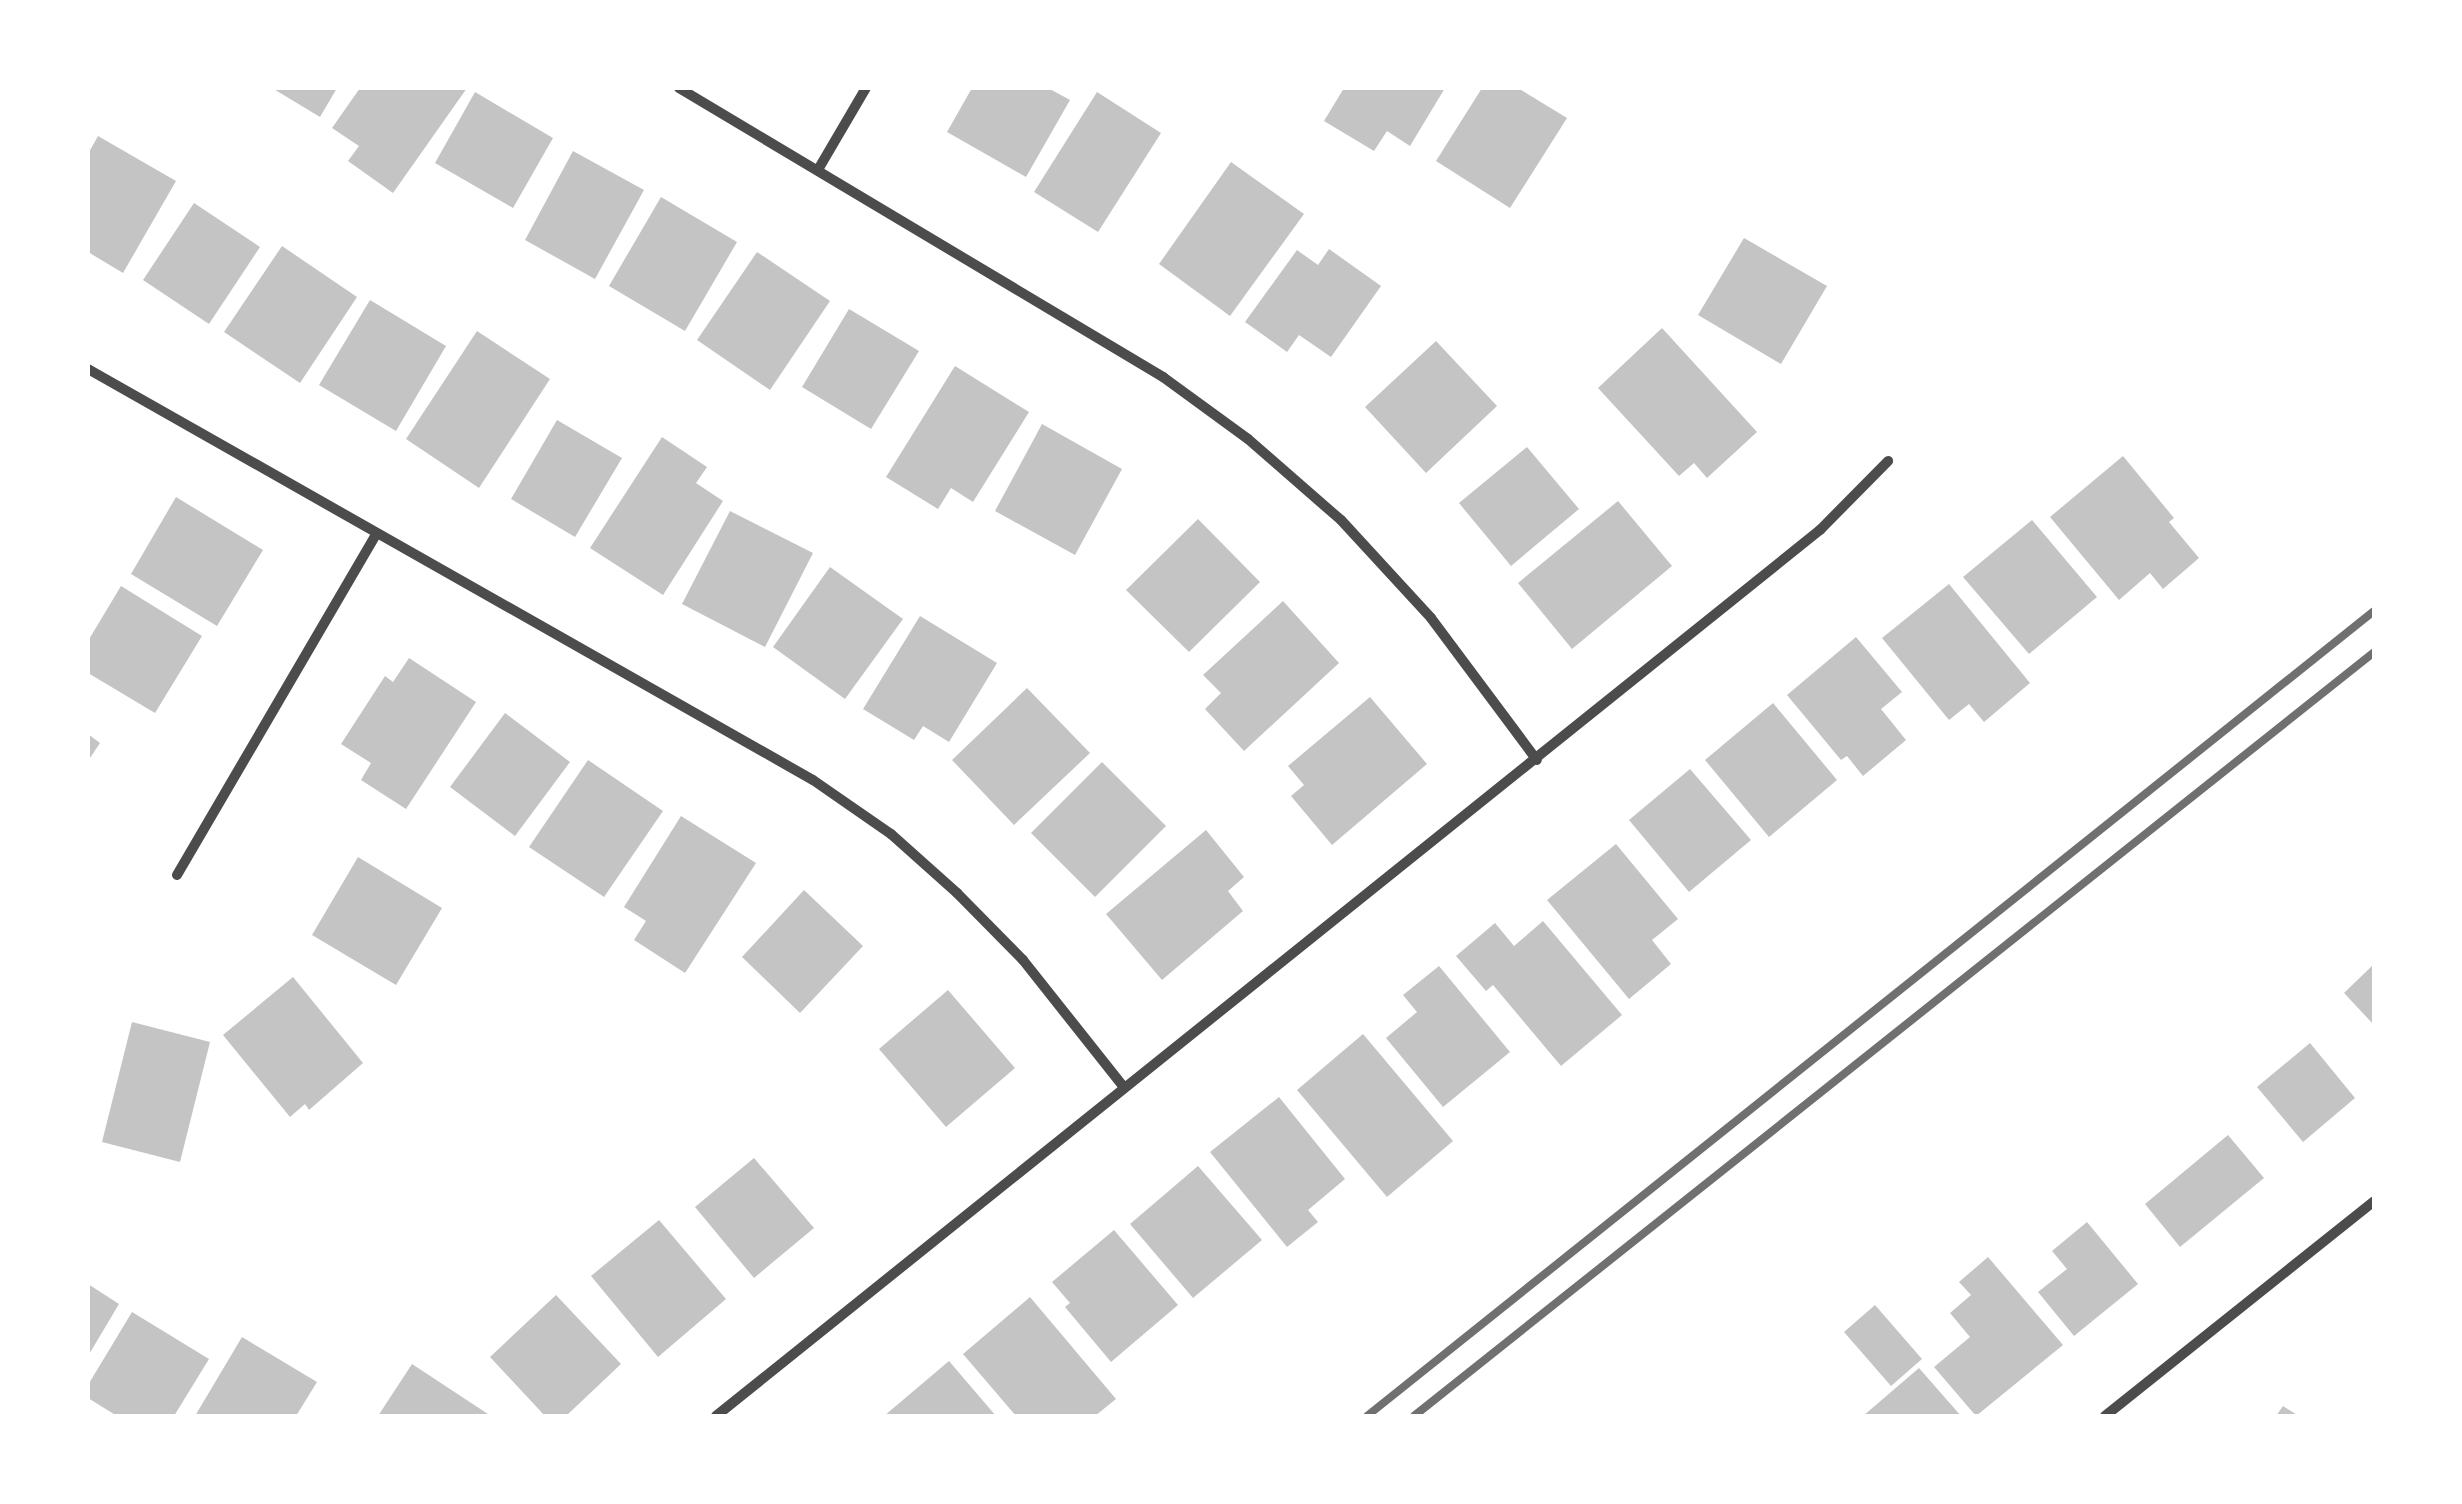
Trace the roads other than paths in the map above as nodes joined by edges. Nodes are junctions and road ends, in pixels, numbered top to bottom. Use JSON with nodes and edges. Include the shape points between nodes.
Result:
{"nodes":[{"id":1,"x":679,"y":88,"type":"edge"},
{"id":2,"x":866,"y":88,"type":"edge"},
{"id":3,"x":818,"y":168,"type":"junction"},
{"id":4,"x":88,"y":369,"type":"edge"},
{"id":5,"x":1888,"y":462,"type":"dead end"},
{"id":6,"x":376,"y":534,"type":"junction"},
{"id":7,"x":1538,"y":760,"type":"junction"},
{"id":8,"x":177,"y":876,"type":"dead end"},
{"id":9,"x":1123,"y":1086,"type":"junction"},
{"id":10,"x":2374,"y":1200,"type":"edge"},
{"id":11,"x":716,"y":1416,"type":"edge"},
{"id":12,"x":2105,"y":1416,"type":"edge"}],
"edges":[{"from":1,"to":3,"type":"street"},
{"from":2,"to":3,"type":"street"},
{"from":3,"to":7,"type":"street","via":[[1162,377],[1248,439],[1342,520],[1418,604]]},
{"from":4,"to":6,"type":"street"},
{"from":5,"to":7,"type":"street","via":[[1820,530]]},
{"from":6,"to":8,"type":"street"},
{"from":6,"to":9,"type":"street","via":[[813,780],[891,834],[1023,960]]},
{"from":7,"to":9,"type":"street"},
{"from":9,"to":11,"type":"street"},
{"from":10,"to":12,"type":"street"}]}
